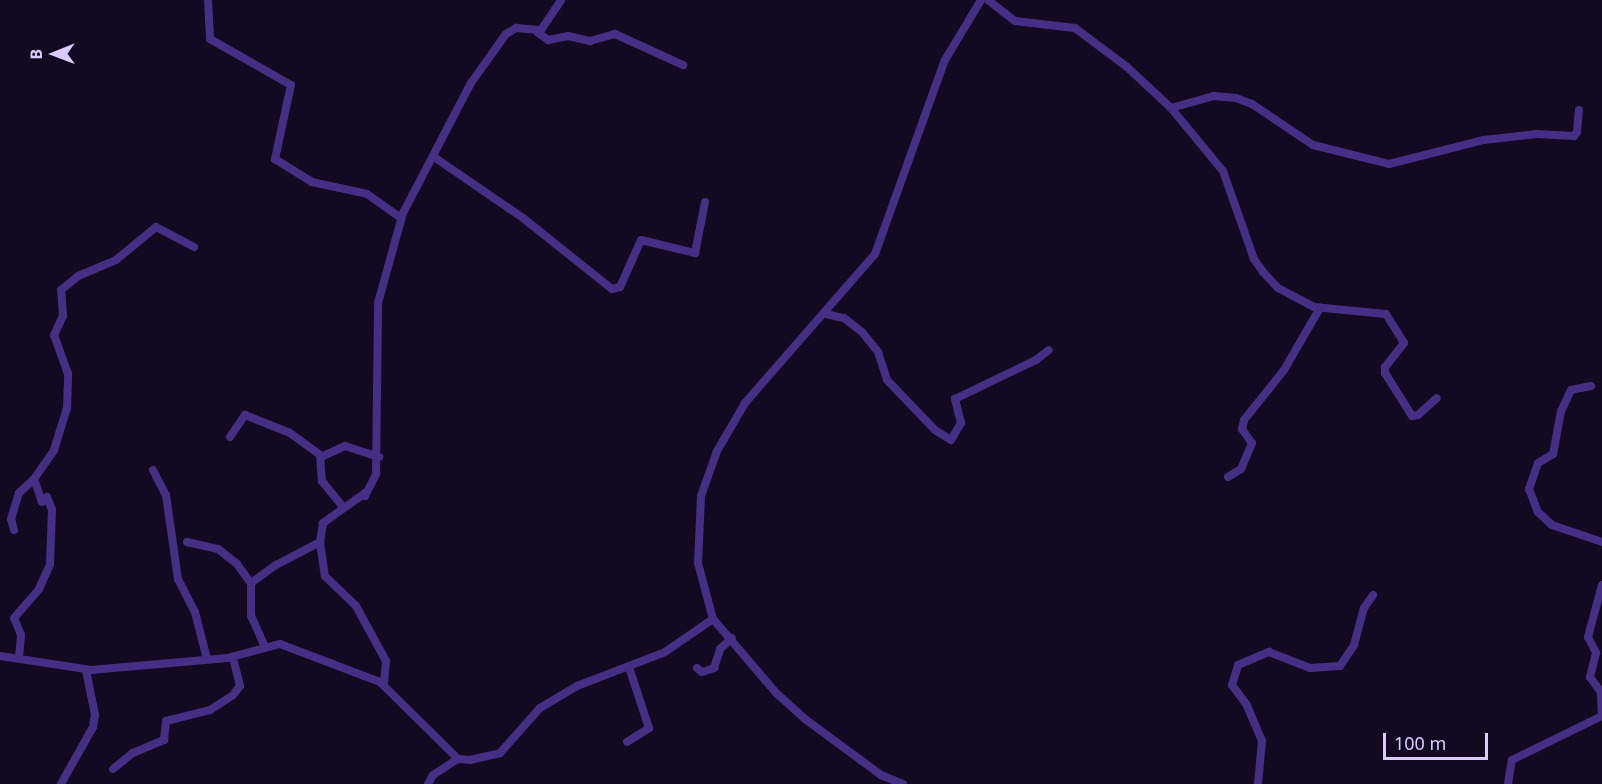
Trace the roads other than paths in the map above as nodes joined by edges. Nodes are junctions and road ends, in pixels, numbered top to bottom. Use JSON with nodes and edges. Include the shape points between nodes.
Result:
{"nodes":[{"id":1,"x":208,"y":0,"type":"edge"},
{"id":2,"x":561,"y":0,"type":"edge"},
{"id":3,"x":981,"y":0,"type":"edge"},
{"id":4,"x":988,"y":0,"type":"edge"},
{"id":5,"x":537,"y":32,"type":"junction"},
{"id":6,"x":683,"y":65,"type":"dead end"},
{"id":7,"x":1171,"y":108,"type":"junction"},
{"id":8,"x":1580,"y":110,"type":"dead end"},
{"id":9,"x":434,"y":157,"type":"junction"},
{"id":10,"x":705,"y":202,"type":"dead end"},
{"id":11,"x":401,"y":218,"type":"junction"},
{"id":12,"x":194,"y":247,"type":"dead end"},
{"id":13,"x":1320,"y":308,"type":"junction"},
{"id":14,"x":826,"y":314,"type":"junction"},
{"id":15,"x":1049,"y":350,"type":"dead end"},
{"id":16,"x":1591,"y":386,"type":"dead end"},
{"id":17,"x":1437,"y":398,"type":"dead end"},
{"id":18,"x":230,"y":437,"type":"dead end"},
{"id":19,"x":321,"y":457,"type":"junction"},
{"id":20,"x":379,"y":457,"type":"junction"},
{"id":21,"x":153,"y":470,"type":"dead end"},
{"id":22,"x":1228,"y":477,"type":"dead end"},
{"id":23,"x":34,"y":479,"type":"junction"},
{"id":24,"x":343,"y":507,"type":"junction"},
{"id":25,"x":14,"y":530,"type":"dead end"},
{"id":26,"x":187,"y":542,"type":"dead end"},
{"id":27,"x":320,"y":542,"type":"junction"},
{"id":28,"x":1602,"y":542,"type":"edge"},
{"id":29,"x":251,"y":583,"type":"junction"},
{"id":30,"x":1602,"y":585,"type":"edge"},
{"id":31,"x":1372,"y":596,"type":"dead end"},
{"id":32,"x":713,"y":619,"type":"junction"},
{"id":33,"x":732,"y":638,"type":"junction"},
{"id":34,"x":265,"y":647,"type":"junction"},
{"id":35,"x":0,"y":656,"type":"edge"},
{"id":36,"x":233,"y":657,"type":"junction"},
{"id":37,"x":19,"y":658,"type":"junction"},
{"id":38,"x":207,"y":659,"type":"junction"},
{"id":39,"x":629,"y":667,"type":"junction"},
{"id":40,"x":697,"y":668,"type":"dead end"},
{"id":41,"x":86,"y":670,"type":"junction"},
{"id":42,"x":384,"y":684,"type":"junction"},
{"id":43,"x":1602,"y":716,"type":"edge"},
{"id":44,"x":627,"y":742,"type":"dead end"},
{"id":45,"x":458,"y":759,"type":"junction"},
{"id":46,"x":113,"y":769,"type":"dead end"},
{"id":47,"x":61,"y":784,"type":"edge"},
{"id":48,"x":428,"y":784,"type":"edge"},
{"id":49,"x":903,"y":784,"type":"edge"},
{"id":50,"x":1258,"y":784,"type":"edge"},
{"id":51,"x":1508,"y":784,"type":"edge"}],
"edges":[{"from":1,"to":11,"type":"street","via":[[210,39],[291,86],[275,159],[312,182],[367,194]]},
{"from":2,"to":5,"type":"street"},
{"from":3,"to":14,"type":"street","via":[[945,60],[875,254]]},
{"from":4,"to":7,"type":"street","via":[[1016,21],[1080,30]]},
{"from":5,"to":6,"type":"street","via":[[548,40],[568,36],[590,41],[615,34]]},
{"from":5,"to":9,"type":"street","via":[[516,28],[506,34],[471,83]]},
{"from":7,"to":8,"type":"street","via":[[1214,96],[1236,98],[1252,104],[1313,145],[1389,164],[1484,140],[1538,134],[1574,136]]},
{"from":7,"to":13,"type":"street","via":[[1225,175],[1257,266],[1278,288]]},
{"from":9,"to":10,"type":"street","via":[[523,218],[612,289],[620,287],[641,240],[694,253]]},
{"from":9,"to":11,"type":"street"},
{"from":11,"to":20,"type":"street","via":[[378,303],[375,415]]},
{"from":12,"to":23,"type":"street","via":[[156,227],[116,260],[90,270],[63,288],[63,316],[54,335],[68,374],[67,408],[54,450]]},
{"from":13,"to":17,"type":"street","via":[[1386,314],[1404,344],[1385,367],[1385,373],[1412,416]]},
{"from":13,"to":22,"type":"street","via":[[1284,370],[1244,420],[1242,429],[1252,443],[1241,469]]},
{"from":14,"to":15,"type":"street","via":[[844,318],[862,332],[878,352],[887,380],[935,430],[951,440],[961,426],[953,404],[957,397]]},
{"from":14,"to":32,"type":"street","via":[[745,403],[717,451],[703,487],[698,563]]},
{"from":16,"to":28,"type":"street","via":[[1571,390],[1553,454],[1538,463],[1529,489],[1538,512],[1552,525]]},
{"from":18,"to":19,"type":"street","via":[[247,415],[290,432]]},
{"from":19,"to":20,"type":"street","via":[[345,446]]},
{"from":19,"to":24,"type":"street","via":[[322,481]]},
{"from":20,"to":24,"type":"street","via":[[365,496]]},
{"from":21,"to":38,"type":"street","via":[[166,495],[178,579],[195,612]]},
{"from":23,"to":25,"type":"street","via":[[19,493],[11,519]]},
{"from":23,"to":37,"type":"street","via":[[42,502],[47,497],[52,510],[50,568],[39,589],[14,618],[21,635]]},
{"from":24,"to":27,"type":"street","via":[[323,523]]},
{"from":26,"to":29,"type":"street","via":[[218,549],[237,564]]},
{"from":27,"to":29,"type":"street"},
{"from":27,"to":42,"type":"street","via":[[325,576],[356,606],[386,660]]},
{"from":29,"to":34,"type":"street","via":[[250,616]]},
{"from":30,"to":43,"type":"street","via":[[1588,637],[1596,653],[1590,677],[1600,692]]},
{"from":31,"to":50,"type":"street","via":[[1364,608],[1354,645],[1340,666],[1310,668],[1269,652],[1238,665],[1232,685],[1247,705],[1262,741]]},
{"from":32,"to":33,"type":"street"},
{"from":32,"to":39,"type":"street","via":[[673,647]]},
{"from":33,"to":40,"type":"street","via":[[720,649],[714,668],[702,672]]},
{"from":33,"to":49,"type":"street","via":[[777,694],[805,719],[881,775]]},
{"from":34,"to":36,"type":"street"},
{"from":34,"to":42,"type":"street","via":[[280,644]]},
{"from":35,"to":37,"type":"street"},
{"from":36,"to":38,"type":"street"},
{"from":36,"to":46,"type":"street","via":[[240,686],[233,695],[210,710],[166,721],[164,740],[133,753]]},
{"from":37,"to":41,"type":"street"},
{"from":38,"to":41,"type":"street"},
{"from":39,"to":44,"type":"street","via":[[649,728]]},
{"from":39,"to":45,"type":"street","via":[[577,686],[540,708],[500,753],[483,759]]},
{"from":41,"to":47,"type":"street","via":[[94,710],[93,727]]},
{"from":42,"to":45,"type":"street"},
{"from":43,"to":51,"type":"street","via":[[1512,760]]},
{"from":45,"to":48,"type":"street","via":[[433,775]]}]}
